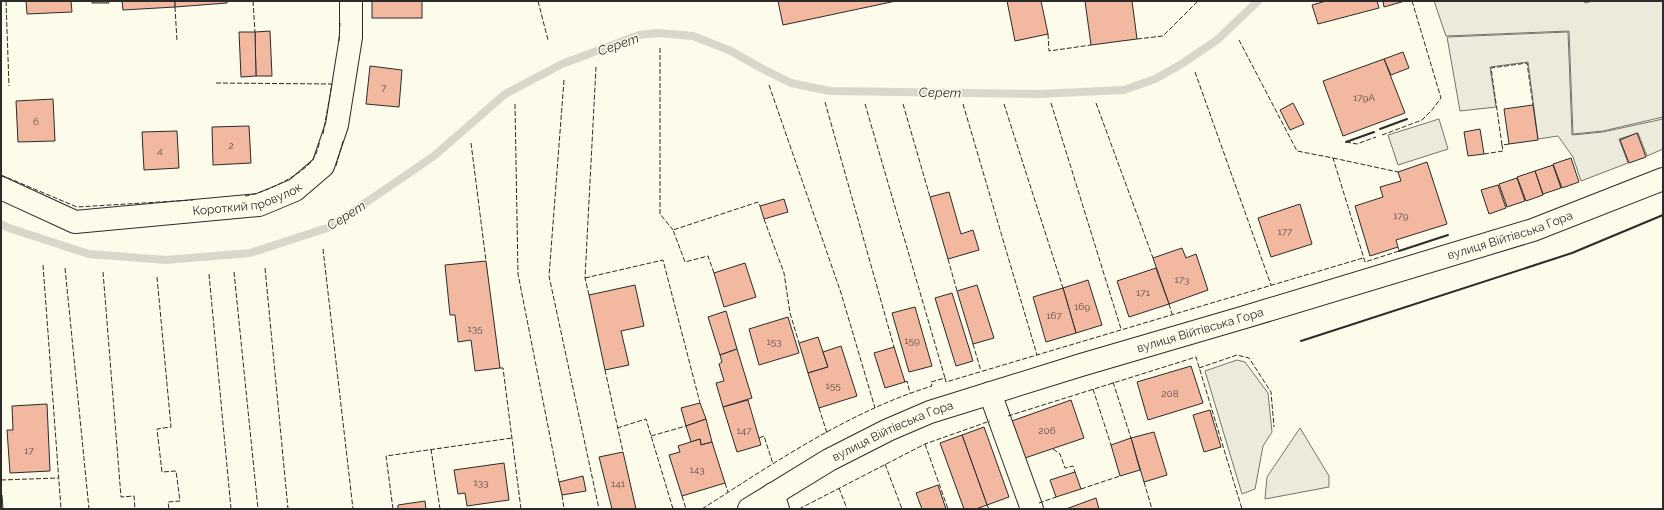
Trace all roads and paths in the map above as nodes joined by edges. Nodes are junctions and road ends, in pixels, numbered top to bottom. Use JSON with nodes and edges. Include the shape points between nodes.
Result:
{"nodes":[{"id":1,"x":351,"y":1,"type":"edge"},
{"id":2,"x":1663,"y":179,"type":"edge"},
{"id":3,"x":1,"y":188,"type":"edge"},
{"id":4,"x":990,"y":393,"type":"junction"},
{"id":5,"x":776,"y":501,"type":"edge"},
{"id":6,"x":749,"y":509,"type":"edge"},
{"id":7,"x":1032,"y":509,"type":"edge"}],
"edges":[{"from":1,"to":3,"type":"street","name":"Короткий провулок","via":[[351,37],[337,125],[323,166],[295,190],[259,205],[75,222]]},
{"from":2,"to":4,"type":"street","name":"вулиця Війтівська Гора","via":[[1533,230]]},
{"from":4,"to":5,"type":"street","name":"вулиця Війтівська Гора","via":[[930,412],[888,430],[829,460]]},
{"from":4,"to":7,"type":"street"},
{"from":5,"to":6,"type":"street","name":"вулиця Війтівська Гора"}]}
